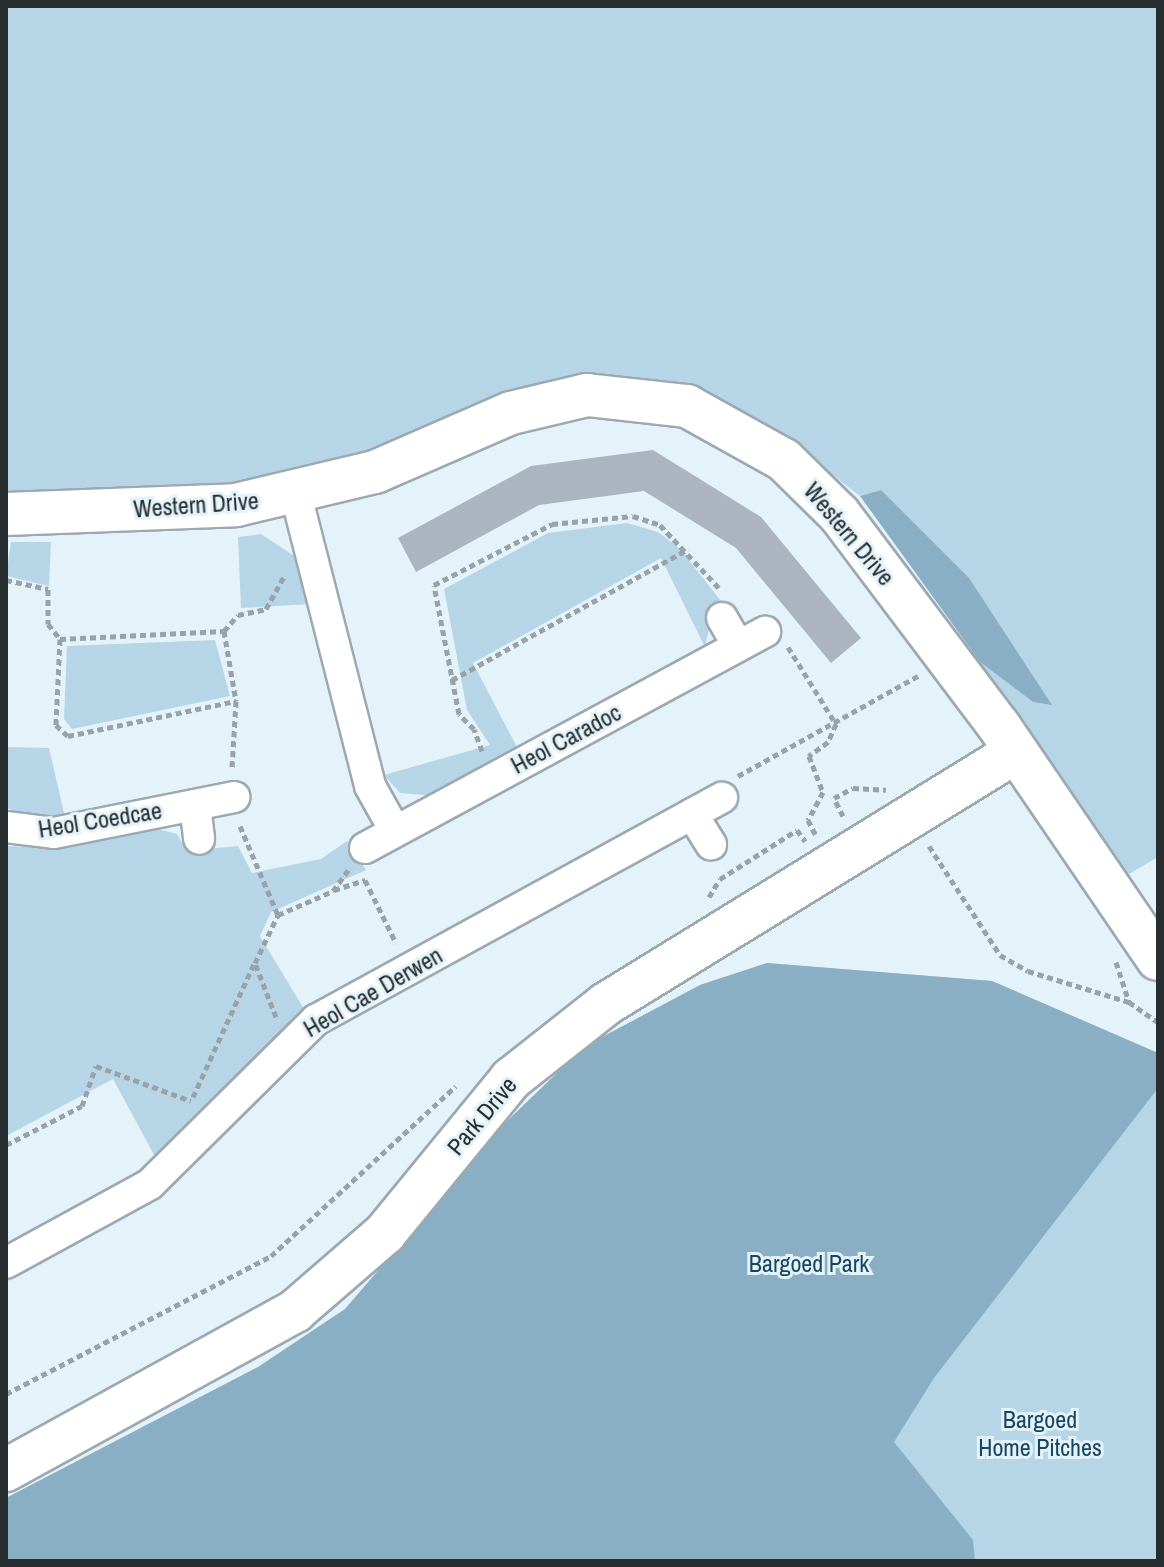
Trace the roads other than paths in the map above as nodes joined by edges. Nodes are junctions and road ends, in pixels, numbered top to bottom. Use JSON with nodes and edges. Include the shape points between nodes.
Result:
{"nodes":[{"id":1,"x":296,"y":495,"type":"junction"},
{"id":2,"x":6,"y":514,"type":"edge"},
{"id":3,"x":724,"y":608,"type":"road end"},
{"id":4,"x":765,"y":632,"type":"road end"},
{"id":5,"x":738,"y":646,"type":"junction"},
{"id":6,"x":1016,"y":752,"type":"junction"},
{"id":7,"x":234,"y":797,"type":"dead end"},
{"id":8,"x":722,"y":798,"type":"dead end"},
{"id":9,"x":195,"y":805,"type":"junction"},
{"id":10,"x":692,"y":814,"type":"junction"},
{"id":11,"x":6,"y":827,"type":"edge"},
{"id":12,"x":395,"y":831,"type":"junction"},
{"id":13,"x":199,"y":839,"type":"dead end"},
{"id":14,"x":711,"y":844,"type":"dead end"},
{"id":15,"x":365,"y":848,"type":"road end"},
{"id":16,"x":1158,"y":959,"type":"edge"},
{"id":17,"x":6,"y":1263,"type":"edge"},
{"id":18,"x":6,"y":1470,"type":"edge"}],
"edges":[{"from":1,"to":2,"type":"street","name":"Western Drive","via":[[236,505]]},
{"from":1,"to":6,"type":"street","name":"Western Drive","via":[[375,472],[511,413],[587,395],[687,406],[784,460],[839,514]]},
{"from":1,"to":12,"type":"street","via":[[370,786]]},
{"from":3,"to":5,"type":"street"},
{"from":4,"to":5,"type":"street","name":"Heol Caradoc"},
{"from":5,"to":12,"type":"street","name":"Heol Caradoc"},
{"from":6,"to":16,"type":"street","name":"Western Drive"},
{"from":6,"to":18,"type":"street","name":"Park Drive","via":[[606,1004],[511,1079],[385,1233],[295,1311]]},
{"from":7,"to":9,"type":"street","name":"Heol Coedcae"},
{"from":8,"to":10,"type":"street","name":"Heol Cae Derwen"},
{"from":9,"to":11,"type":"street","name":"Heol Coedcae","via":[[54,833]]},
{"from":9,"to":13,"type":"street","name":"Heol Coedcae"},
{"from":10,"to":14,"type":"street"},
{"from":10,"to":17,"type":"street","name":"Heol Cae Derwen","via":[[316,1020],[150,1184]]},
{"from":12,"to":15,"type":"street","name":"Heol Caradoc"}]}
